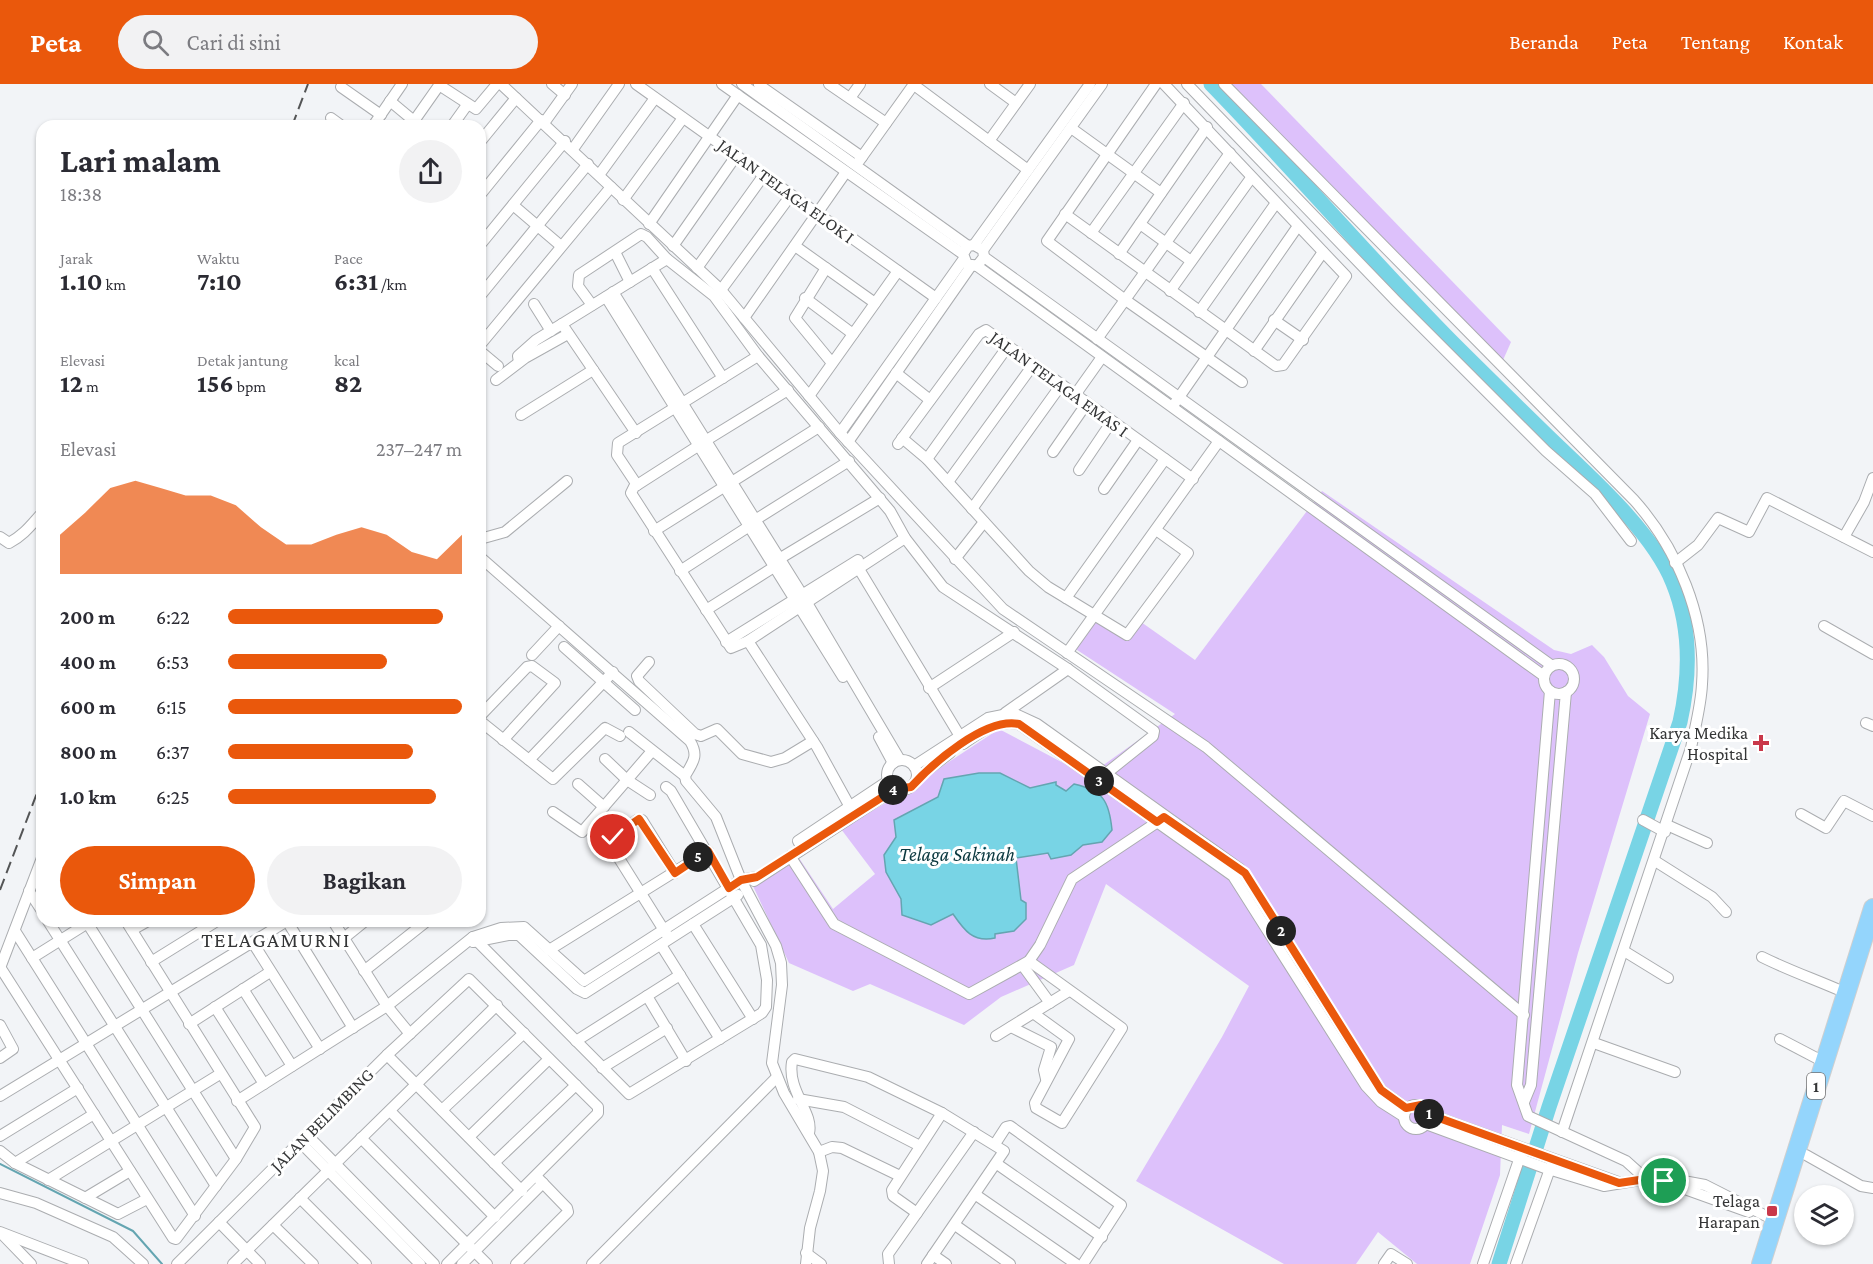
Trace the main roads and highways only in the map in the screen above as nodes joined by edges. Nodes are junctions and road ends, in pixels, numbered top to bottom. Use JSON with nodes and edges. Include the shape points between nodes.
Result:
{"nodes":[{"id":1,"x":1873,"y":908,"type":"edge"},
{"id":2,"x":1873,"y":941,"type":"edge"},
{"id":3,"x":1761,"y":1264,"type":"edge"},
{"id":4,"x":1771,"y":1264,"type":"edge"}],
"edges":[{"from":1,"to":3,"type":"highway","number":"1"},
{"from":2,"to":4,"type":"highway","number":"1"}]}
